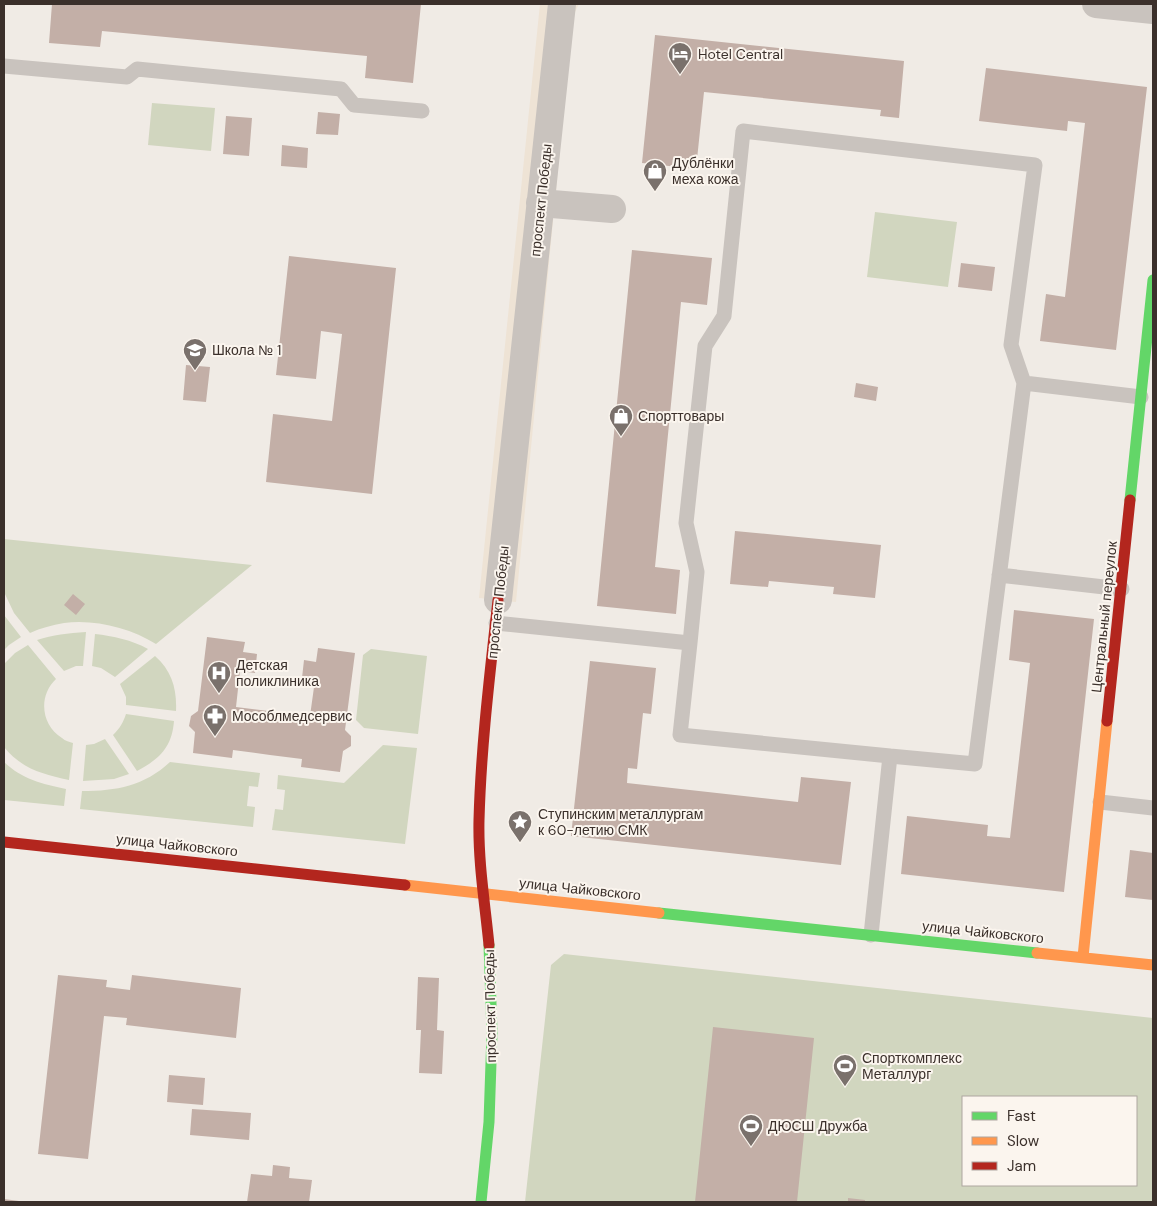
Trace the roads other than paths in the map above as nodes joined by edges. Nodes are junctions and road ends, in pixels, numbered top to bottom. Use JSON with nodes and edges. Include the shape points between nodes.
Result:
{"nodes":[{"id":1,"x":562,"y":4,"type":"edge"},
{"id":2,"x":1096,"y":4,"type":"edge"},
{"id":3,"x":1153,"y":10,"type":"edge"},
{"id":4,"x":4,"y":66,"type":"edge"},
{"id":5,"x":422,"y":111,"type":"dead end"},
{"id":6,"x":540,"y":203,"type":"junction"},
{"id":7,"x":612,"y":209,"type":"dead end"},
{"id":8,"x":1153,"y":280,"type":"edge"},
{"id":9,"x":1024,"y":383,"type":"junction"},
{"id":10,"x":1141,"y":397,"type":"junction"},
{"id":11,"x":999,"y":575,"type":"junction"},
{"id":12,"x":1122,"y":588,"type":"junction"},
{"id":13,"x":497,"y":612,"type":"junction"},
{"id":14,"x":690,"y":643,"type":"junction"},
{"id":15,"x":890,"y":756,"type":"junction"},
{"id":16,"x":1100,"y":802,"type":"junction"},
{"id":17,"x":1153,"y":808,"type":"edge"},
{"id":18,"x":4,"y":842,"type":"edge"},
{"id":19,"x":484,"y":894,"type":"junction"},
{"id":20,"x":871,"y":935,"type":"junction"},
{"id":21,"x":1083,"y":957,"type":"junction"},
{"id":22,"x":1153,"y":965,"type":"edge"},
{"id":23,"x":481,"y":1202,"type":"edge"}],
"edges":[{"from":1,"to":6,"type":"street","name":"проспект Победы"},
{"from":2,"to":3,"type":"street"},
{"from":4,"to":5,"type":"lane","via":[[127,77],[137,69],[341,89],[354,105]]},
{"from":6,"to":7,"type":"street"},
{"from":6,"to":13,"type":"street","name":"проспект Победы"},
{"from":8,"to":10,"type":"main road","name":"Центральный переулок"},
{"from":9,"to":10,"type":"lane"},
{"from":9,"to":11,"type":"lane"},
{"from":9,"to":14,"type":"lane","via":[[1011,345],[1035,165],[743,131],[724,316],[705,346],[686,523],[697,572]]},
{"from":10,"to":12,"type":"main road","name":"Центральный переулок"},
{"from":11,"to":12,"type":"lane"},
{"from":11,"to":15,"type":"lane","via":[[975,764]]},
{"from":12,"to":16,"type":"main road","name":"Центральный переулок"},
{"from":13,"to":14,"type":"lane"},
{"from":13,"to":19,"type":"main road","name":"проспект Победы","via":[[480,786],[480,858]]},
{"from":14,"to":15,"type":"lane","via":[[680,734]]},
{"from":15,"to":20,"type":"lane"},
{"from":16,"to":17,"type":"lane"},
{"from":16,"to":21,"type":"main road","name":"Центральный переулок"},
{"from":18,"to":19,"type":"main road","name":"улица Чайковского"},
{"from":19,"to":20,"type":"main road","name":"улица Чайковского"},
{"from":19,"to":23,"type":"main road","name":"проспект Победы","via":[[492,1033],[489,1122]]},
{"from":20,"to":21,"type":"main road","name":"улица Чайковского"},
{"from":21,"to":22,"type":"main road","name":"улица Чайковского"}]}
